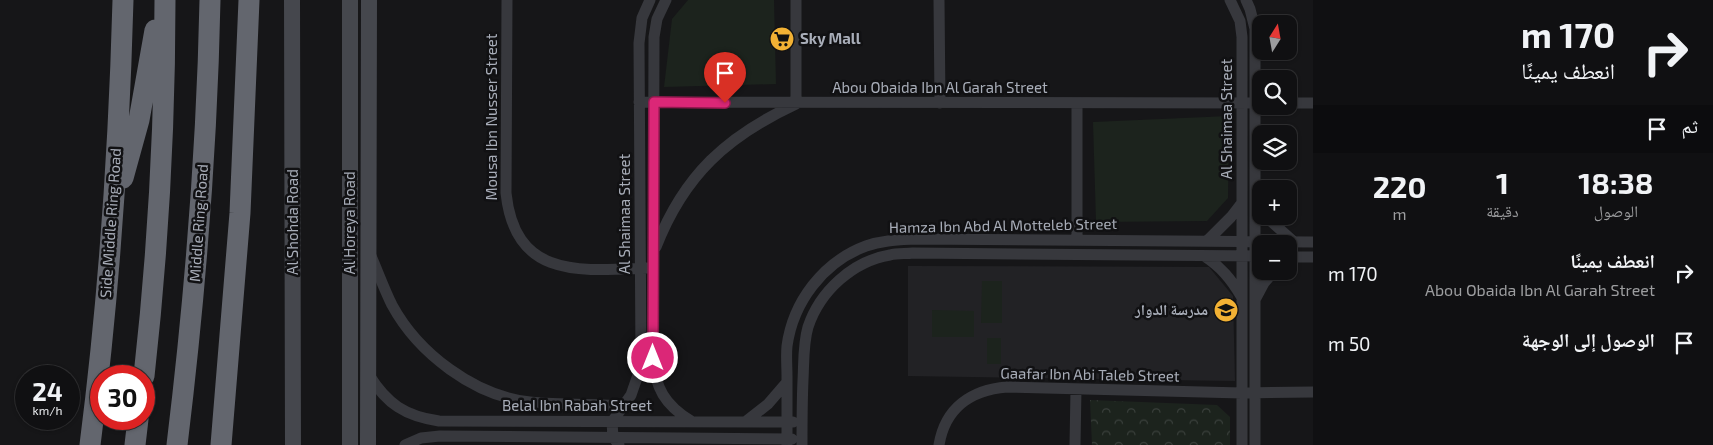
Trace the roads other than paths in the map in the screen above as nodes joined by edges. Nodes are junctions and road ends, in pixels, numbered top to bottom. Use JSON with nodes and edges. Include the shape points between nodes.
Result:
{"nodes":[{"id":1,"x":122,"y":0,"type":"edge"},
{"id":2,"x":163,"y":0,"type":"edge"},
{"id":3,"x":210,"y":0,"type":"edge"},
{"id":4,"x":249,"y":0,"type":"edge"},
{"id":5,"x":292,"y":0,"type":"edge"},
{"id":6,"x":350,"y":0,"type":"edge"},
{"id":7,"x":369,"y":0,"type":"edge"},
{"id":8,"x":507,"y":0,"type":"edge"},
{"id":9,"x":650,"y":0,"type":"edge"},
{"id":10,"x":666,"y":0,"type":"edge"},
{"id":11,"x":796,"y":0,"type":"edge"},
{"id":12,"x":940,"y":0,"type":"edge"},
{"id":13,"x":1230,"y":0,"type":"edge"},
{"id":14,"x":1246,"y":0,"type":"edge"},
{"id":15,"x":350,"y":69,"type":"junction"},
{"id":16,"x":369,"y":69,"type":"junction"},
{"id":17,"x":1257,"y":70,"type":"edge"},
{"id":18,"x":639,"y":102,"type":"junction"},
{"id":19,"x":654,"y":102,"type":"junction"},
{"id":20,"x":940,"y":103,"type":"junction"},
{"id":21,"x":1076,"y":103,"type":"junction"},
{"id":22,"x":1241,"y":103,"type":"junction"},
{"id":23,"x":1252,"y":103,"type":"edge"},
{"id":24,"x":1297,"y":103,"type":"edge"},
{"id":25,"x":1313,"y":103,"type":"edge"},
{"id":26,"x":796,"y":104,"type":"junction"},
{"id":27,"x":1258,"y":115,"type":"edge"},
{"id":28,"x":1258,"y":180,"type":"edge"},
{"id":29,"x":1241,"y":204,"type":"junction"},
{"id":30,"x":113,"y":206,"type":"junction"},
{"id":31,"x":1275,"y":225,"type":"edge"},
{"id":32,"x":1285,"y":235,"type":"edge"},
{"id":33,"x":1077,"y":240,"type":"junction"},
{"id":34,"x":1207,"y":241,"type":"junction"},
{"id":35,"x":1242,"y":241,"type":"junction"},
{"id":36,"x":1252,"y":241,"type":"edge"},
{"id":37,"x":1297,"y":242,"type":"edge"},
{"id":38,"x":1313,"y":242,"type":"edge"},
{"id":39,"x":350,"y":250,"type":"junction"},
{"id":40,"x":368,"y":250,"type":"junction"},
{"id":41,"x":654,"y":253,"type":"junction"},
{"id":42,"x":1204,"y":256,"type":"junction"},
{"id":43,"x":1242,"y":256,"type":"junction"},
{"id":44,"x":1252,"y":256,"type":"edge"},
{"id":45,"x":1313,"y":257,"type":"edge"},
{"id":46,"x":1297,"y":258,"type":"edge"},
{"id":47,"x":653,"y":268,"type":"junction"},
{"id":48,"x":640,"y":269,"type":"junction"},
{"id":49,"x":1256,"y":280,"type":"edge"},
{"id":50,"x":1266,"y":280,"type":"edge"},
{"id":51,"x":1242,"y":298,"type":"junction"},
{"id":52,"x":1255,"y":300,"type":"junction"},
{"id":53,"x":228,"y":364,"type":"junction"},
{"id":54,"x":145,"y":365,"type":"edge"},
{"id":55,"x":369,"y":375,"type":"junction"},
{"id":56,"x":787,"y":382,"type":"junction"},
{"id":57,"x":1076,"y":389,"type":"junction"},
{"id":58,"x":1313,"y":392,"type":"edge"},
{"id":59,"x":1242,"y":393,"type":"junction"},
{"id":60,"x":1255,"y":393,"type":"junction"},
{"id":61,"x":625,"y":406,"type":"junction"},
{"id":62,"x":612,"y":422,"type":"junction"},
{"id":63,"x":692,"y":422,"type":"junction"},
{"id":64,"x":745,"y":422,"type":"junction"},
{"id":65,"x":787,"y":422,"type":"junction"},
{"id":66,"x":802,"y":422,"type":"junction"},
{"id":67,"x":137,"y":430,"type":"edge"},
{"id":68,"x":696,"y":438,"type":"junction"},
{"id":69,"x":744,"y":438,"type":"junction"},
{"id":70,"x":616,"y":441,"type":"edge"},
{"id":71,"x":787,"y":442,"type":"edge"},
{"id":72,"x":802,"y":442,"type":"edge"},
{"id":73,"x":90,"y":445,"type":"edge"},
{"id":74,"x":135,"y":445,"type":"edge"},
{"id":75,"x":177,"y":445,"type":"edge"},
{"id":76,"x":207,"y":445,"type":"edge"},
{"id":77,"x":221,"y":445,"type":"edge"},
{"id":78,"x":293,"y":445,"type":"edge"},
{"id":79,"x":350,"y":445,"type":"edge"},
{"id":80,"x":368,"y":445,"type":"edge"},
{"id":81,"x":405,"y":445,"type":"edge"},
{"id":82,"x":681,"y":445,"type":"edge"},
{"id":83,"x":757,"y":445,"type":"edge"},
{"id":84,"x":939,"y":445,"type":"edge"},
{"id":85,"x":1075,"y":445,"type":"edge"},
{"id":86,"x":1242,"y":445,"type":"edge"},
{"id":87,"x":1255,"y":445,"type":"edge"}],
"edges":[{"from":1,"to":30,"type":"highway","name":"Side Middle Ring Road"},
{"from":2,"to":30,"type":"highway","via":[[136,132]]},
{"from":2,"to":54,"type":"highway","via":[[161,169]]},
{"from":3,"to":75,"type":"highway","name":"Middle Ring Road","via":[[200,217]]},
{"from":4,"to":53,"type":"highway","via":[[242,184]]},
{"from":5,"to":78,"type":"street","name":"Al Shohda Road"},
{"from":6,"to":15,"type":"street","name":"Al Horeya Road"},
{"from":7,"to":16,"type":"street","name":"Al Horeya Road"},
{"from":8,"to":48,"type":"street","name":"Mousa Ibn Nusser Street","via":[[506,193],[513,228],[523,242],[551,264],[585,270]]},
{"from":9,"to":18,"type":"street","name":"Al Shaimaa Street","via":[[642,18],[639,43]]},
{"from":10,"to":19,"type":"street","name":"Al Shaimaa Street","via":[[657,19],[654,37]]},
{"from":11,"to":26,"type":"street"},
{"from":12,"to":20,"type":"street"},
{"from":13,"to":22,"type":"street","name":"Al Shaimaa Street","via":[[1240,22],[1242,37]]},
{"from":14,"to":17,"type":"street","name":"Al Shaimaa Street","via":[[1255,29]]},
{"from":15,"to":16,"type":"street"},
{"from":15,"to":39,"type":"street","name":"Al Horeya Road"},
{"from":16,"to":40,"type":"street","name":"Al Horeya Road"},
{"from":18,"to":19,"type":"street","name":"Abou Obaida Ibn Al Garah Street"},
{"from":18,"to":48,"type":"street","name":"Al Shaimaa Street"},
{"from":19,"to":26,"type":"street","name":"Abou Obaida Ibn Al Garah Street"},
{"from":19,"to":41,"type":"street","name":"Al Shaimaa Street"},
{"from":20,"to":21,"type":"street","name":"Abou Obaida Ibn Al Garah Street"},
{"from":20,"to":26,"type":"street","name":"Abou Obaida Ibn Al Garah Street"},
{"from":21,"to":22,"type":"street","name":"Abou Obaida Ibn Al Garah Street"},
{"from":21,"to":33,"type":"street"},
{"from":22,"to":23,"type":"street","name":"Abou Obaida Ibn Al Garah Street"},
{"from":22,"to":29,"type":"street","name":"Al Shaimaa Street"},
{"from":24,"to":25,"type":"street"},
{"from":26,"to":41,"type":"street","via":[[750,128],[708,162],[676,204]]},
{"from":27,"to":28,"type":"street","name":"Al Shaimaa Street"},
{"from":29,"to":34,"type":"street"},
{"from":29,"to":35,"type":"street","name":"Al Shaimaa Street"},
{"from":30,"to":73,"type":"highway","name":"Side Middle Ring Road"},
{"from":31,"to":32,"type":"street"},
{"from":33,"to":34,"type":"street","name":"Hamza Ibn Abd Al Motteleb Street"},
{"from":33,"to":56,"type":"street","name":"Hamza Ibn Abd Al Motteleb Street","via":[[909,239],[865,246],[841,258],[820,276],[804,297],[793,321],[787,347]]},
{"from":34,"to":35,"type":"street","name":"Hamza Ibn Abd Al Motteleb Street"},
{"from":35,"to":36,"type":"street","name":"Hamza Ibn Abd Al Motteleb Street"},
{"from":35,"to":43,"type":"street","name":"Al Shaimaa Street"},
{"from":37,"to":38,"type":"street","name":"Hamza Ibn Abd Al Motteleb Street"},
{"from":39,"to":40,"type":"street"},
{"from":39,"to":79,"type":"street","name":"Al Horeya Road"},
{"from":40,"to":55,"type":"street","name":"Al Horeya Road"},
{"from":40,"to":61,"type":"street","via":[[392,305],[408,329],[449,369],[492,392],[529,402]]},
{"from":41,"to":47,"type":"street","name":"Al Shaimaa Street"},
{"from":42,"to":43,"type":"street","name":"Hamza Ibn Abd Al Motteleb Street"},
{"from":42,"to":51,"type":"street","via":[[1233,281]]},
{"from":42,"to":66,"type":"street","name":"Hamza Ibn Abd Al Motteleb Street","via":[[913,253],[868,261],[848,272],[831,288],[808,327],[804,349]]},
{"from":43,"to":44,"type":"street","name":"Hamza Ibn Abd Al Motteleb Street"},
{"from":43,"to":51,"type":"street","name":"Al Shaimaa Street"},
{"from":45,"to":46,"type":"street"},
{"from":47,"to":48,"type":"street","name":"Mousa Ibn Nusser Street"},
{"from":47,"to":63,"type":"street","name":"Al Shaimaa Street","via":[[654,374],[667,402]]},
{"from":48,"to":61,"type":"street","name":"Al Shaimaa Street","via":[[641,359],[636,384]]},
{"from":49,"to":52,"type":"street","name":"Al Shaimaa Street"},
{"from":50,"to":52,"type":"street"},
{"from":51,"to":59,"type":"street","name":"Al Shaimaa Street"},
{"from":52,"to":60,"type":"street","name":"Al Shaimaa Street"},
{"from":53,"to":76,"type":"highway"},
{"from":53,"to":77,"type":"highway"},
{"from":55,"to":62,"type":"street","name":"Belal Ibn Rabah Street","via":[[390,402],[422,418],[439,421]]},
{"from":55,"to":80,"type":"street","name":"Al Horeya Road"},
{"from":56,"to":64,"type":"street","via":[[768,404]]},
{"from":56,"to":65,"type":"street","name":"Hamza Ibn Abd Al Motteleb Street"},
{"from":57,"to":59,"type":"street","name":"Gaafar Ibn Abi Taleb Street"},
{"from":57,"to":84,"type":"street","name":"Gaafar Ibn Abi Taleb Street","via":[[1007,387],[977,393],[954,411],[945,424]]},
{"from":57,"to":85,"type":"street"},
{"from":58,"to":60,"type":"street","name":"Gaafar Ibn Abi Taleb Street"},
{"from":59,"to":60,"type":"street","name":"Gaafar Ibn Abi Taleb Street"},
{"from":59,"to":86,"type":"street","name":"Al Shaimaa Street"},
{"from":60,"to":87,"type":"street","name":"Al Shaimaa Street"},
{"from":61,"to":62,"type":"street","name":"Al Shaimaa Street"},
{"from":62,"to":63,"type":"street","name":"Belal Ibn Rabah Street"},
{"from":62,"to":70,"type":"street"},
{"from":63,"to":64,"type":"street","name":"Belal Ibn Rabah Street"},
{"from":64,"to":65,"type":"street","name":"Belal Ibn Rabah Street"},
{"from":65,"to":66,"type":"street","name":"Belal Ibn Rabah Street"},
{"from":65,"to":71,"type":"street","name":"Hamza Ibn Abd Al Motteleb Street"},
{"from":66,"to":72,"type":"street","name":"Hamza Ibn Abd Al Motteleb Street"},
{"from":67,"to":74,"type":"highway"},
{"from":68,"to":69,"type":"street","name":"Belal Ibn Rabah Street"},
{"from":68,"to":70,"type":"street","name":"Belal Ibn Rabah Street"},
{"from":68,"to":82,"type":"street"},
{"from":69,"to":71,"type":"street","name":"Belal Ibn Rabah Street"},
{"from":69,"to":83,"type":"street"},
{"from":70,"to":81,"type":"street","name":"Belal Ibn Rabah Street","via":[[440,436],[421,438]]},
{"from":71,"to":72,"type":"street","name":"Belal Ibn Rabah Street"}]}
